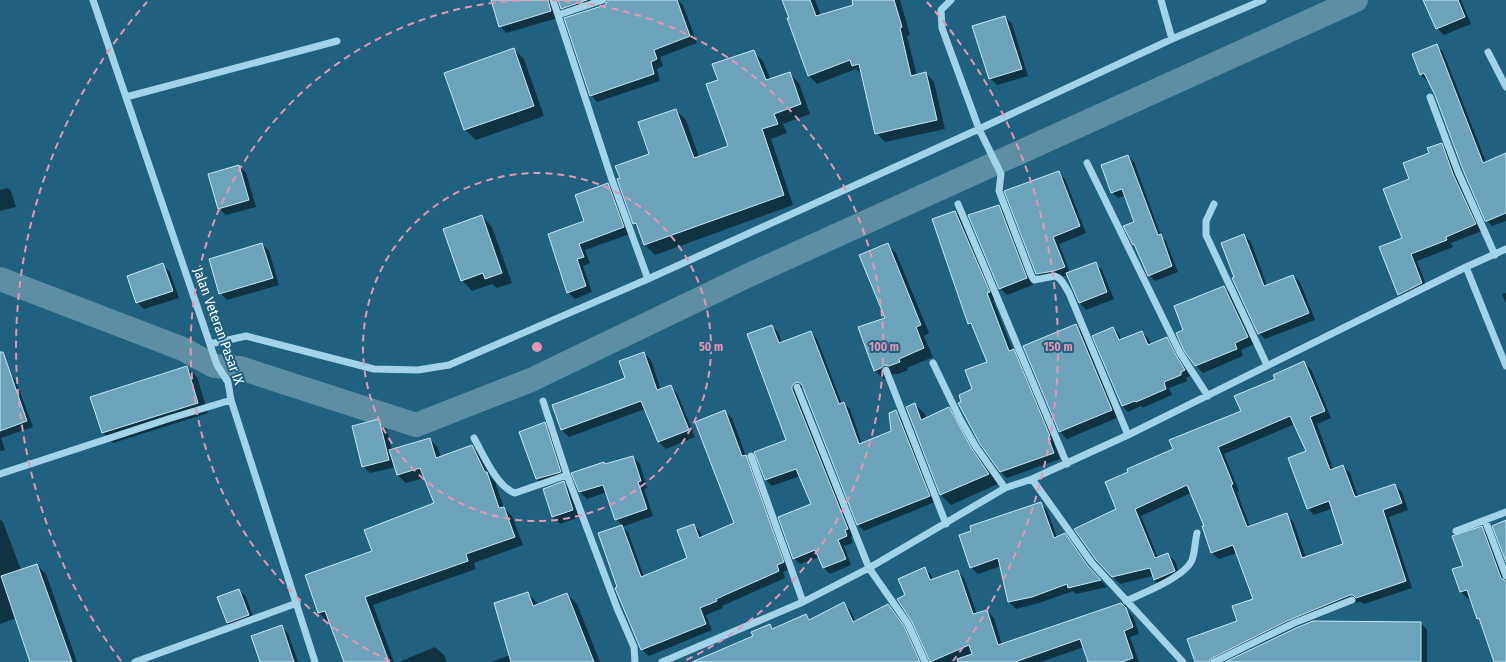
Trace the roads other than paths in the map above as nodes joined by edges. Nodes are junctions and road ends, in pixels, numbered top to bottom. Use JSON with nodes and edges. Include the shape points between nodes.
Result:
{"nodes":[{"id":1,"x":92,"y":0,"type":"edge"},
{"id":2,"x":554,"y":0,"type":"edge"},
{"id":3,"x":603,"y":0,"type":"edge"},
{"id":4,"x":951,"y":0,"type":"edge"},
{"id":5,"x":1161,"y":0,"type":"edge"},
{"id":6,"x":1263,"y":0,"type":"edge"},
{"id":7,"x":558,"y":15,"type":"junction"},
{"id":8,"x":1172,"y":39,"type":"junction"},
{"id":9,"x":337,"y":41,"type":"dead end"},
{"id":10,"x":1488,"y":52,"type":"dead end"},
{"id":11,"x":1506,"y":88,"type":"edge"},
{"id":12,"x":126,"y":97,"type":"junction"},
{"id":13,"x":1430,"y":97,"type":"dead end"},
{"id":14,"x":979,"y":129,"type":"junction"},
{"id":15,"x":1087,"y":163,"type":"dead end"},
{"id":16,"x":958,"y":204,"type":"dead end"},
{"id":17,"x":1214,"y":204,"type":"dead end"},
{"id":18,"x":1506,"y":249,"type":"edge"},
{"id":19,"x":1495,"y":255,"type":"junction"},
{"id":20,"x":1466,"y":267,"type":"junction"},
{"id":21,"x":648,"y":278,"type":"junction"},
{"id":22,"x":210,"y":344,"type":"junction"},
{"id":23,"x":933,"y":363,"type":"dead end"},
{"id":24,"x":1267,"y":366,"type":"junction"},
{"id":25,"x":1506,"y":366,"type":"edge"},
{"id":26,"x":886,"y":370,"type":"dead end"},
{"id":27,"x":797,"y":387,"type":"dead end"},
{"id":28,"x":1208,"y":396,"type":"junction"},
{"id":29,"x":231,"y":400,"type":"junction"},
{"id":30,"x":542,"y":401,"type":"dead end"},
{"id":31,"x":1128,"y":435,"type":"junction"},
{"id":32,"x":474,"y":438,"type":"dead end"},
{"id":33,"x":751,"y":456,"type":"dead end"},
{"id":34,"x":1067,"y":464,"type":"junction"},
{"id":35,"x":0,"y":474,"type":"edge"},
{"id":36,"x":567,"y":474,"type":"junction"},
{"id":37,"x":1032,"y":479,"type":"junction"},
{"id":38,"x":1005,"y":488,"type":"junction"},
{"id":39,"x":1506,"y":512,"type":"edge"},
{"id":40,"x":1485,"y":520,"type":"junction"},
{"id":41,"x":946,"y":524,"type":"junction"},
{"id":42,"x":1456,"y":531,"type":"dead end"},
{"id":43,"x":1197,"y":533,"type":"dead end"},
{"id":44,"x":869,"y":568,"type":"junction"},
{"id":45,"x":1506,"y":576,"type":"edge"},
{"id":46,"x":1352,"y":600,"type":"dead end"},
{"id":47,"x":1126,"y":601,"type":"junction"},
{"id":48,"x":803,"y":602,"type":"junction"},
{"id":49,"x":297,"y":603,"type":"junction"},
{"id":50,"x":135,"y":662,"type":"edge"},
{"id":51,"x":315,"y":662,"type":"edge"},
{"id":52,"x":635,"y":662,"type":"edge"},
{"id":53,"x":662,"y":662,"type":"edge"},
{"id":54,"x":925,"y":662,"type":"edge"},
{"id":55,"x":1183,"y":662,"type":"edge"},
{"id":56,"x":1214,"y":662,"type":"edge"}],
"edges":[{"from":1,"to":12,"type":"street","name":"Jalan Veteran Pasar IX"},
{"from":2,"to":7,"type":"street"},
{"from":3,"to":7,"type":"street"},
{"from":4,"to":14,"type":"street","via":[[941,10],[942,28]]},
{"from":5,"to":8,"type":"street"},
{"from":6,"to":8,"type":"street"},
{"from":7,"to":21,"type":"street","via":[[612,180]]},
{"from":8,"to":14,"type":"street"},
{"from":9,"to":12,"type":"street"},
{"from":10,"to":11,"type":"street"},
{"from":12,"to":22,"type":"street","name":"Jalan Veteran Pasar IX"},
{"from":13,"to":19,"type":"street","via":[[1458,172]]},
{"from":14,"to":21,"type":"street"},
{"from":14,"to":31,"type":"street","via":[[1001,174],[999,190],[1031,275],[1034,280],[1058,277],[1069,293]]},
{"from":15,"to":28,"type":"street","via":[[1180,353]]},
{"from":16,"to":34,"type":"street"},
{"from":17,"to":24,"type":"street","via":[[1206,222],[1206,235]]},
{"from":18,"to":19,"type":"street"},
{"from":19,"to":20,"type":"street"},
{"from":20,"to":24,"type":"street"},
{"from":20,"to":25,"type":"street"},
{"from":21,"to":22,"type":"street","via":[[449,365],[418,370],[374,370],[246,336]]},
{"from":22,"to":29,"type":"street","name":"Jalan Veteran Pasar IX","via":[[217,365],[228,382]]},
{"from":23,"to":38,"type":"street","via":[[976,447]]},
{"from":24,"to":28,"type":"street"},
{"from":26,"to":41,"type":"street"},
{"from":27,"to":44,"type":"street"},
{"from":28,"to":31,"type":"street"},
{"from":29,"to":35,"type":"street"},
{"from":29,"to":49,"type":"street","name":"Jalan Veteran Pasar IX"},
{"from":30,"to":36,"type":"street"},
{"from":31,"to":34,"type":"street"},
{"from":32,"to":36,"type":"street","via":[[508,491],[515,493]]},
{"from":33,"to":48,"type":"street"},
{"from":34,"to":37,"type":"street"},
{"from":36,"to":52,"type":"street","via":[[617,608],[634,646]]},
{"from":37,"to":38,"type":"street"},
{"from":37,"to":47,"type":"street","via":[[1092,563]]},
{"from":38,"to":41,"type":"street"},
{"from":39,"to":40,"type":"street"},
{"from":40,"to":42,"type":"street"},
{"from":40,"to":45,"type":"street"},
{"from":41,"to":44,"type":"street"},
{"from":43,"to":47,"type":"street","via":[[1192,561],[1185,570],[1176,577]]},
{"from":44,"to":48,"type":"street"},
{"from":44,"to":54,"type":"street","via":[[908,624]]},
{"from":46,"to":56,"type":"street","via":[[1294,623]]},
{"from":47,"to":55,"type":"street"},
{"from":48,"to":53,"type":"street"},
{"from":49,"to":50,"type":"street"},
{"from":49,"to":51,"type":"street","name":"Jalan Veteran Pasar IX"}]}
